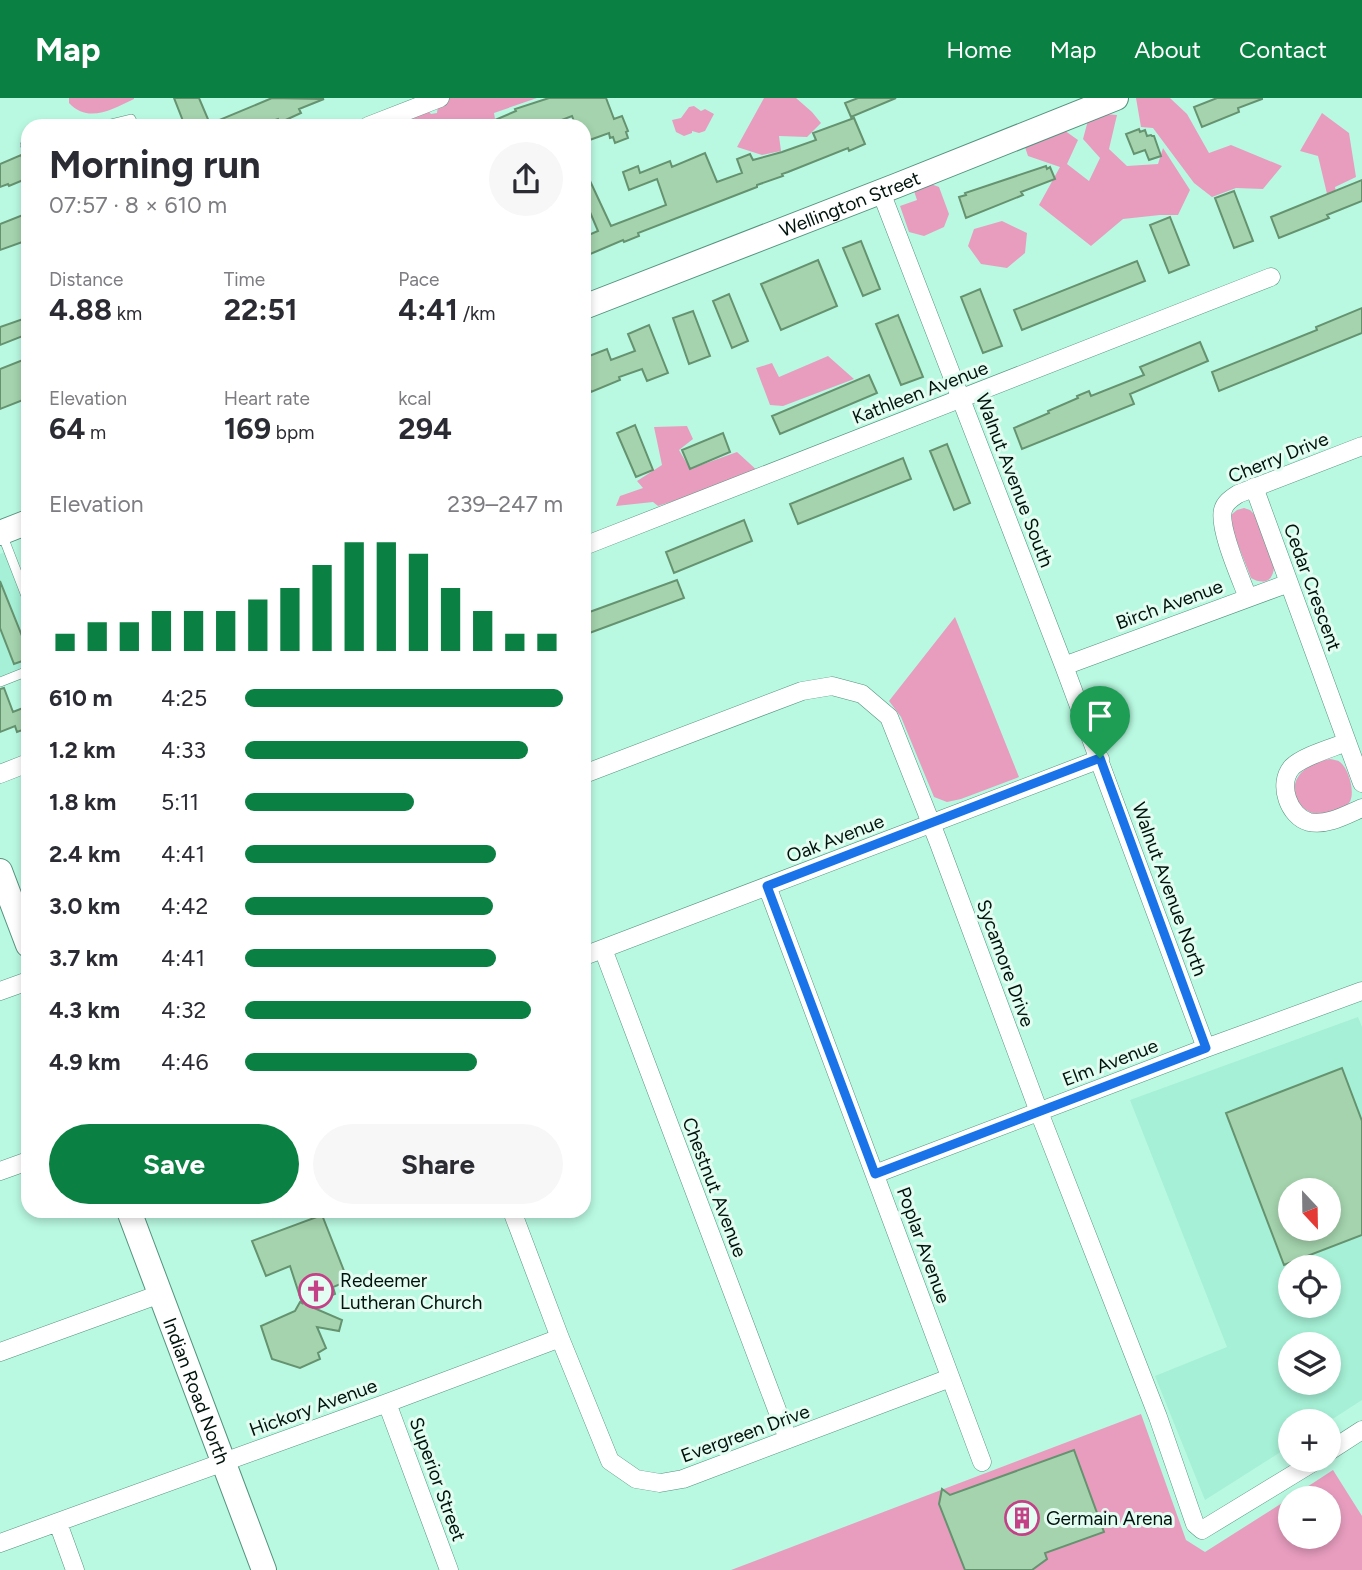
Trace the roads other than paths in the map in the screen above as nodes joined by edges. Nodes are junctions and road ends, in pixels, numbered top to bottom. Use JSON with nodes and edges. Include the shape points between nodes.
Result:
{"nodes":[{"id":1,"x":440,"y":98,"type":"edge"},
{"id":2,"x":1116,"y":98,"type":"edge"},
{"id":3,"x":386,"y":119,"type":"edge"},
{"id":4,"x":881,"y":192,"type":"junction"},
{"id":5,"x":1271,"y":277,"type":"dead end"},
{"id":6,"x":591,"y":304,"type":"edge"},
{"id":7,"x":962,"y":399,"type":"junction"},
{"id":8,"x":1362,"y":446,"type":"edge"},
{"id":9,"x":1254,"y":487,"type":"junction"},
{"id":10,"x":21,"y":525,"type":"edge"},
{"id":11,"x":1,"y":533,"type":"edge"},
{"id":12,"x":591,"y":543,"type":"edge"},
{"id":13,"x":21,"y":583,"type":"edge"},
{"id":14,"x":1289,"y":583,"type":"junction"},
{"id":15,"x":1248,"y":598,"type":"junction"},
{"id":16,"x":1064,"y":666,"type":"junction"},
{"id":17,"x":21,"y":674,"type":"edge"},
{"id":18,"x":0,"y":682,"type":"edge"},
{"id":19,"x":1347,"y":742,"type":"junction"},
{"id":20,"x":1100,"y":758,"type":"junction"},
{"id":21,"x":21,"y":766,"type":"edge"},
{"id":22,"x":591,"y":771,"type":"edge"},
{"id":23,"x":0,"y":774,"type":"edge"},
{"id":24,"x":1361,"y":777,"type":"edge"},
{"id":25,"x":1362,"y":808,"type":"edge"},
{"id":26,"x":931,"y":824,"type":"junction"},
{"id":27,"x":0,"y":871,"type":"edge"},
{"id":28,"x":767,"y":886,"type":"junction"},
{"id":29,"x":21,"y":926,"type":"edge"},
{"id":30,"x":603,"y":949,"type":"junction"},
{"id":31,"x":591,"y":953,"type":"edge"},
{"id":32,"x":21,"y":984,"type":"edge"},
{"id":33,"x":0,"y":991,"type":"edge"},
{"id":34,"x":1362,"y":991,"type":"edge"},
{"id":35,"x":1206,"y":1048,"type":"junction"},
{"id":36,"x":1039,"y":1112,"type":"junction"},
{"id":37,"x":21,"y":1164,"type":"edge"},
{"id":38,"x":0,"y":1171,"type":"edge"},
{"id":39,"x":875,"y":1174,"type":"junction"},
{"id":40,"x":132,"y":1218,"type":"edge"},
{"id":41,"x":515,"y":1218,"type":"edge"},
{"id":42,"x":160,"y":1294,"type":"junction"},
{"id":43,"x":560,"y":1338,"type":"junction"},
{"id":44,"x":0,"y":1352,"type":"edge"},
{"id":45,"x":950,"y":1378,"type":"junction"},
{"id":46,"x":387,"y":1403,"type":"junction"},
{"id":47,"x":1362,"y":1430,"type":"edge"},
{"id":48,"x":788,"y":1440,"type":"junction"},
{"id":49,"x":1341,"y":1444,"type":"edge"},
{"id":50,"x":223,"y":1462,"type":"junction"},
{"id":51,"x":982,"y":1462,"type":"dead end"},
{"id":52,"x":1297,"y":1472,"type":"edge"},
{"id":53,"x":58,"y":1523,"type":"junction"},
{"id":54,"x":0,"y":1543,"type":"edge"},
{"id":55,"x":75,"y":1570,"type":"edge"},
{"id":56,"x":264,"y":1570,"type":"edge"},
{"id":57,"x":449,"y":1570,"type":"edge"}],
"edges":[{"from":1,"to":3,"type":"street"},
{"from":2,"to":4,"type":"main road","name":"Wellington Street"},
{"from":4,"to":6,"type":"main road","name":"Wellington Street"},
{"from":4,"to":7,"type":"street","name":"Walnut Avenue South"},
{"from":5,"to":7,"type":"street","name":"Kathleen Avenue"},
{"from":7,"to":12,"type":"street","name":"Kathleen Avenue"},
{"from":7,"to":16,"type":"street","name":"Walnut Avenue South"},
{"from":8,"to":9,"type":"street","name":"Cherry Drive"},
{"from":9,"to":14,"type":"street","name":"Cedar Crescent"},
{"from":9,"to":15,"type":"street","name":"Cherry Drive","via":[[1228,501],[1223,510],[1225,533]]},
{"from":10,"to":11,"type":"main road"},
{"from":11,"to":13,"type":"lane"},
{"from":14,"to":15,"type":"street","name":"Birch Avenue"},
{"from":14,"to":19,"type":"street","name":"Cedar Crescent"},
{"from":15,"to":16,"type":"street","name":"Birch Avenue"},
{"from":16,"to":20,"type":"street","name":"Walnut Avenue North"},
{"from":17,"to":18,"type":"lane"},
{"from":19,"to":24,"type":"street","name":"Cedar Crescent"},
{"from":19,"to":25,"type":"street","via":[[1292,768],[1286,779],[1287,796],[1294,812],[1310,822],[1328,822]]},
{"from":20,"to":26,"type":"street","name":"Oak Avenue"},
{"from":20,"to":35,"type":"street","name":"Walnut Avenue North"},
{"from":21,"to":23,"type":"street"},
{"from":22,"to":26,"type":"street","name":"Sycamore Drive","via":[[802,691],[832,686],[862,694],[889,717]]},
{"from":26,"to":28,"type":"street","name":"Oak Avenue"},
{"from":26,"to":36,"type":"street","name":"Sycamore Drive"},
{"from":27,"to":29,"type":"main road"},
{"from":28,"to":30,"type":"street","name":"Oak Avenue"},
{"from":28,"to":39,"type":"street","name":"Poplar Avenue"},
{"from":30,"to":31,"type":"street","name":"Oak Avenue"},
{"from":30,"to":48,"type":"street","name":"Chestnut Avenue"},
{"from":32,"to":33,"type":"street"},
{"from":34,"to":35,"type":"street","name":"Elm Avenue"},
{"from":35,"to":36,"type":"street","name":"Elm Avenue"},
{"from":36,"to":39,"type":"street","name":"Elm Avenue"},
{"from":36,"to":52,"type":"street","name":"Sycamore Drive","via":[[1195,1524],[1202,1530]]},
{"from":37,"to":38,"type":"street"},
{"from":39,"to":45,"type":"street","name":"Poplar Avenue"},
{"from":40,"to":42,"type":"main road","name":"Indian Road North"},
{"from":41,"to":43,"type":"street","name":"Evergreen Drive"},
{"from":42,"to":44,"type":"street"},
{"from":42,"to":50,"type":"main road","name":"Indian Road North"},
{"from":43,"to":46,"type":"street","name":"Hickory Avenue"},
{"from":43,"to":48,"type":"street","name":"Evergreen Drive","via":[[610,1461],[636,1479],[660,1483],[683,1479]]},
{"from":45,"to":48,"type":"street","name":"Evergreen Drive"},
{"from":45,"to":51,"type":"street","name":"Poplar Avenue"},
{"from":46,"to":50,"type":"street","name":"Hickory Avenue"},
{"from":46,"to":57,"type":"street","name":"Superior Street"},
{"from":47,"to":49,"type":"street"},
{"from":50,"to":53,"type":"street","name":"Hickory Avenue"},
{"from":50,"to":56,"type":"main road","name":"Indian Road North"},
{"from":53,"to":54,"type":"street","name":"Hickory Avenue"},
{"from":53,"to":55,"type":"street"}]}
